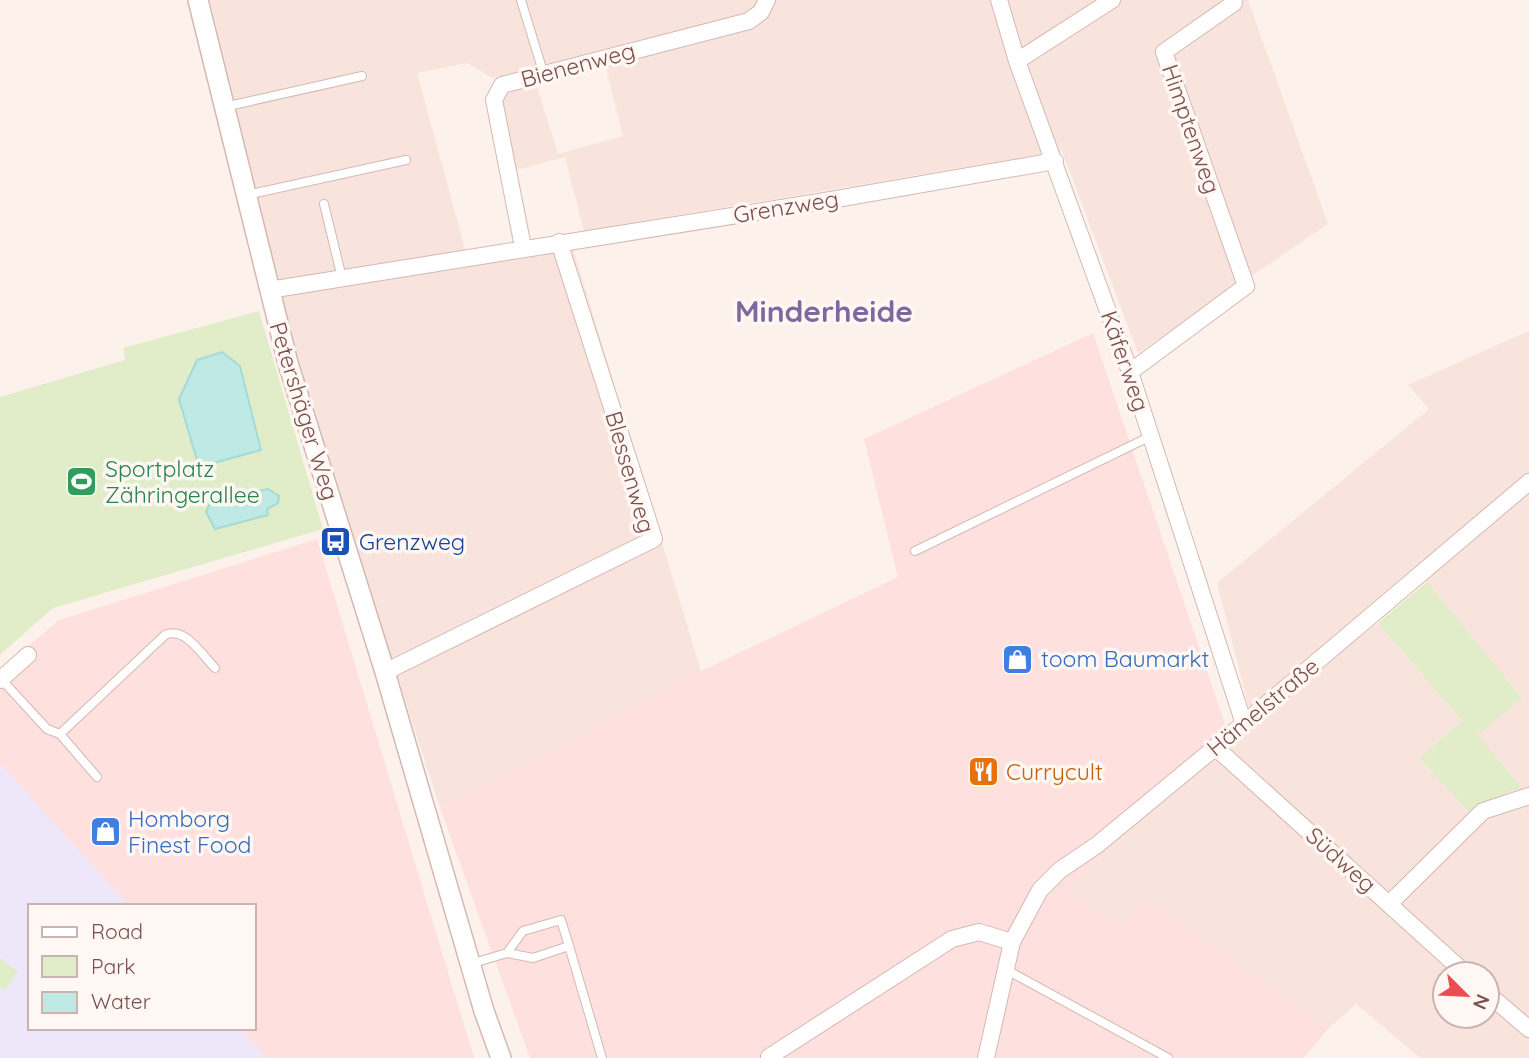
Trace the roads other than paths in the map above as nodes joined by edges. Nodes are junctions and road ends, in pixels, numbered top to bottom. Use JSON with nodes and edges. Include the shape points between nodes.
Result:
{"nodes":[{"id":1,"x":198,"y":0,"type":"edge"},
{"id":2,"x":521,"y":0,"type":"edge"},
{"id":3,"x":767,"y":0,"type":"edge"},
{"id":4,"x":999,"y":0,"type":"edge"},
{"id":5,"x":1112,"y":0,"type":"edge"},
{"id":6,"x":1234,"y":2,"type":"dead end"},
{"id":7,"x":1017,"y":61,"type":"junction"},
{"id":8,"x":544,"y":75,"type":"junction"},
{"id":9,"x":362,"y":76,"type":"dead end"},
{"id":10,"x":223,"y":107,"type":"junction"},
{"id":11,"x":406,"y":160,"type":"dead end"},
{"id":12,"x":1055,"y":161,"type":"junction"},
{"id":13,"x":244,"y":195,"type":"junction"},
{"id":14,"x":324,"y":204,"type":"dead end"},
{"id":15,"x":559,"y":242,"type":"junction"},
{"id":16,"x":523,"y":247,"type":"junction"},
{"id":17,"x":342,"y":278,"type":"junction"},
{"id":18,"x":269,"y":290,"type":"junction"},
{"id":19,"x":1130,"y":372,"type":"junction"},
{"id":20,"x":1151,"y":436,"type":"junction"},
{"id":21,"x":1529,"y":482,"type":"edge"},
{"id":22,"x":915,"y":551,"type":"dead end"},
{"id":23,"x":28,"y":655,"type":"dead end"},
{"id":24,"x":215,"y":668,"type":"dead end"},
{"id":25,"x":386,"y":672,"type":"junction"},
{"id":26,"x":1,"y":679,"type":"edge"},
{"id":27,"x":1244,"y":724,"type":"junction"},
{"id":28,"x":60,"y":734,"type":"junction"},
{"id":29,"x":1215,"y":747,"type":"junction"},
{"id":30,"x":97,"y":777,"type":"dead end"},
{"id":31,"x":1529,"y":796,"type":"edge"},
{"id":32,"x":1389,"y":904,"type":"junction"},
{"id":33,"x":1012,"y":942,"type":"junction"},
{"id":34,"x":569,"y":946,"type":"junction"},
{"id":35,"x":507,"y":953,"type":"junction"},
{"id":36,"x":1451,"y":960,"type":"edge"},
{"id":37,"x":470,"y":964,"type":"junction"},
{"id":38,"x":1006,"y":969,"type":"junction"},
{"id":39,"x":1501,"y":1004,"type":"edge"},
{"id":40,"x":1527,"y":1024,"type":"edge"},
{"id":41,"x":769,"y":1057,"type":"edge"},
{"id":42,"x":501,"y":1058,"type":"edge"},
{"id":43,"x":602,"y":1058,"type":"edge"},
{"id":44,"x":986,"y":1058,"type":"edge"},
{"id":45,"x":1168,"y":1058,"type":"edge"}],
"edges":[{"from":1,"to":10,"type":"street","name":"Petershäger Weg"},
{"from":2,"to":8,"type":"lane"},
{"from":3,"to":8,"type":"street","name":"Bienenweg","via":[[749,21]]},
{"from":4,"to":7,"type":"street","name":"Käferweg"},
{"from":5,"to":7,"type":"street"},
{"from":6,"to":19,"type":"street","name":"Himptenweg","via":[[1164,52],[1246,286]]},
{"from":7,"to":12,"type":"street","name":"Käferweg"},
{"from":8,"to":16,"type":"street","name":"Bienenweg","via":[[502,85],[494,100]]},
{"from":9,"to":10,"type":"lane"},
{"from":10,"to":13,"type":"street","name":"Petershäger Weg"},
{"from":11,"to":13,"type":"lane"},
{"from":12,"to":15,"type":"street","name":"Grenzweg"},
{"from":12,"to":19,"type":"street","name":"Käferweg"},
{"from":13,"to":18,"type":"street","name":"Petershäger Weg"},
{"from":14,"to":17,"type":"lane"},
{"from":15,"to":16,"type":"street","name":"Grenzweg"},
{"from":15,"to":25,"type":"street","name":"Blessenweg","via":[[654,539]]},
{"from":16,"to":17,"type":"street","name":"Grenzweg"},
{"from":17,"to":18,"type":"street","name":"Grenzweg"},
{"from":18,"to":25,"type":"street","name":"Petershäger Weg"},
{"from":19,"to":20,"type":"street","name":"Käferweg"},
{"from":20,"to":22,"type":"lane"},
{"from":20,"to":27,"type":"street","name":"Käferweg"},
{"from":21,"to":27,"type":"street","name":"Hämelstraße"},
{"from":23,"to":26,"type":"street"},
{"from":24,"to":28,"type":"lane","via":[[181,633],[165,635]]},
{"from":25,"to":37,"type":"street","name":"Petershäger Weg"},
{"from":26,"to":28,"type":"lane","via":[[47,729]]},
{"from":27,"to":29,"type":"street","name":"Hämelstraße"},
{"from":28,"to":30,"type":"lane"},
{"from":29,"to":32,"type":"street","name":"Südweg"},
{"from":29,"to":33,"type":"street","name":"Hämelstraße","via":[[1060,870],[1040,890]]},
{"from":31,"to":32,"type":"street","via":[[1483,811]]},
{"from":32,"to":36,"type":"street","name":"Südweg"},
{"from":33,"to":38,"type":"street","name":"Hämelstraße"},
{"from":33,"to":41,"type":"street","via":[[979,932],[952,939]]},
{"from":34,"to":35,"type":"lane","via":[[533,958]]},
{"from":34,"to":35,"type":"lane","via":[[561,920],[523,931]]},
{"from":34,"to":43,"type":"lane"},
{"from":35,"to":37,"type":"lane"},
{"from":37,"to":42,"type":"street","name":"Petershäger Weg"},
{"from":38,"to":44,"type":"street","name":"Hämelstraße"},
{"from":38,"to":45,"type":"lane"},
{"from":39,"to":40,"type":"street"}]}
